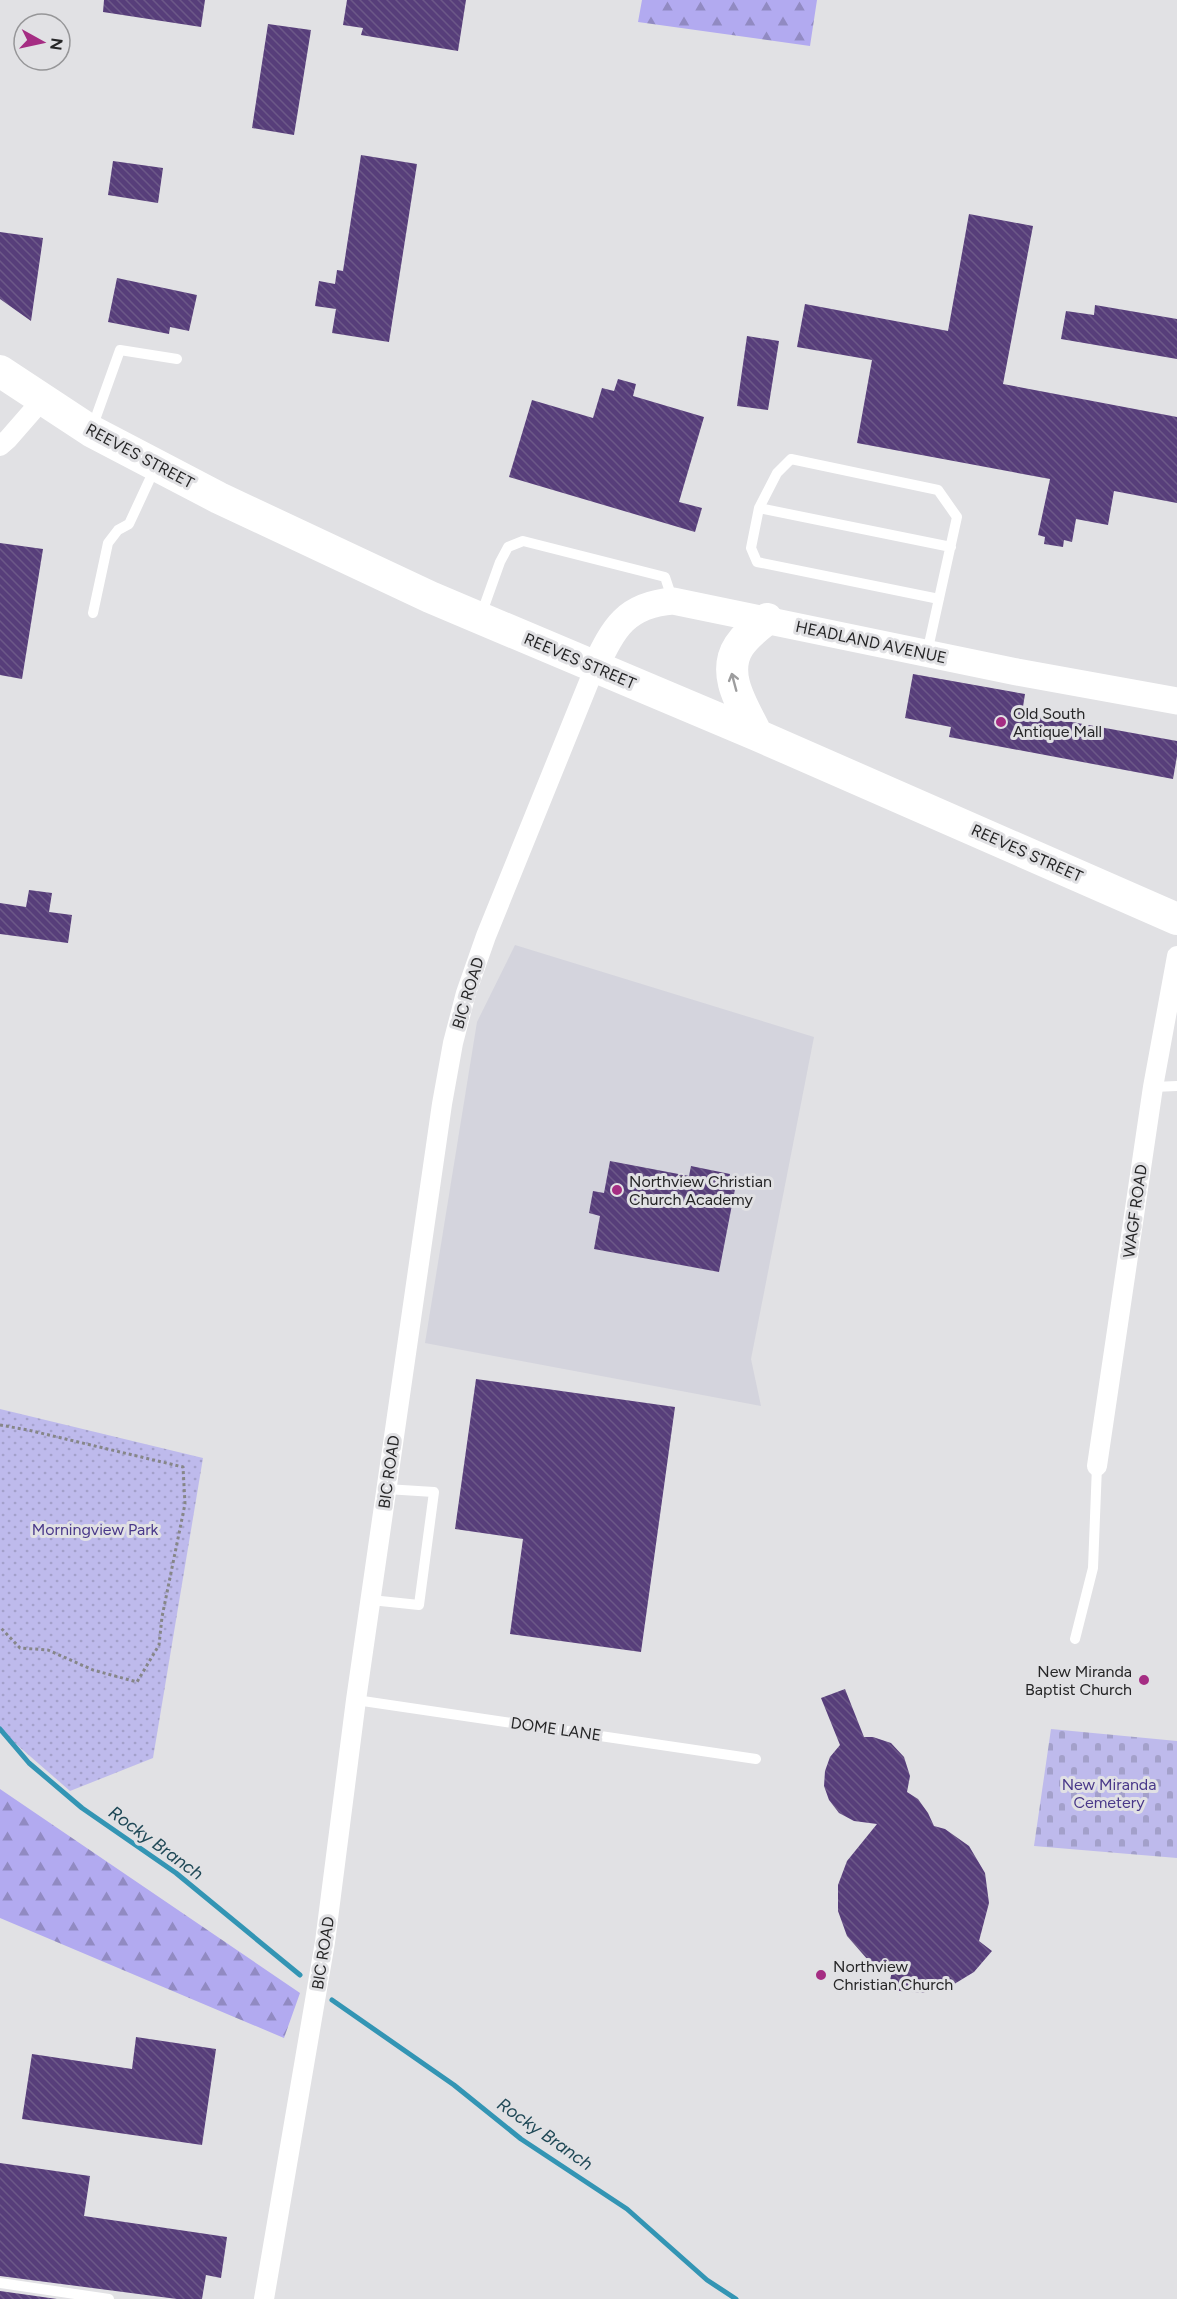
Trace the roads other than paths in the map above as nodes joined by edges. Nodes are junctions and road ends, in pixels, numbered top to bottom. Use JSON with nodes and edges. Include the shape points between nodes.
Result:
{"nodes":[{"id":1,"x":177,"y":359,"type":"dead end"},
{"id":2,"x":0,"y":371,"type":"edge"},
{"id":3,"x":42,"y":400,"type":"junction"},
{"id":4,"x":91,"y":431,"type":"junction"},
{"id":5,"x":0,"y":446,"type":"edge"},
{"id":6,"x":156,"y":465,"type":"junction"},
{"id":7,"x":759,"y":508,"type":"junction"},
{"id":8,"x":951,"y":547,"type":"junction"},
{"id":9,"x":939,"y":599,"type":"junction"},
{"id":10,"x":673,"y":601,"type":"junction"},
{"id":11,"x":93,"y":613,"type":"dead end"},
{"id":12,"x":480,"y":618,"type":"junction"},
{"id":13,"x":766,"y":619,"type":"junction"},
{"id":14,"x":927,"y":654,"type":"junction"},
{"id":15,"x":596,"y":667,"type":"junction"},
{"id":16,"x":1177,"y":701,"type":"edge"},
{"id":17,"x":757,"y":735,"type":"junction"},
{"id":18,"x":1177,"y":919,"type":"edge"},
{"id":19,"x":1177,"y":956,"type":"edge"},
{"id":20,"x":1175,"y":993,"type":"edge"},
{"id":21,"x":1177,"y":1086,"type":"edge"},
{"id":22,"x":1153,"y":1087,"type":"junction"},
{"id":23,"x":1097,"y":1466,"type":"joint"},
{"id":24,"x":386,"y":1490,"type":"junction"},
{"id":25,"x":370,"y":1600,"type":"junction"},
{"id":26,"x":1075,"y":1640,"type":"dead end"},
{"id":27,"x":356,"y":1700,"type":"junction"},
{"id":28,"x":756,"y":1759,"type":"dead end"},
{"id":29,"x":0,"y":2283,"type":"edge"},
{"id":30,"x":109,"y":2299,"type":"edge"},
{"id":31,"x":264,"y":2299,"type":"edge"}],
"edges":[{"from":1,"to":4,"type":"lane","via":[[120,351]]},
{"from":2,"to":3,"type":"main road","name":"REEVES STREET"},
{"from":3,"to":4,"type":"main road","name":"REEVES STREET"},
{"from":3,"to":5,"type":"street"},
{"from":4,"to":6,"type":"main road","name":"REEVES STREET"},
{"from":6,"to":11,"type":"lane","via":[[129,524],[108,543]]},
{"from":6,"to":12,"type":"main road","name":"REEVES STREET","via":[[240,508]]},
{"from":7,"to":8,"type":"lane"},
{"from":7,"to":8,"type":"lane","via":[[777,473],[790,459],[938,490],[957,517]]},
{"from":7,"to":9,"type":"lane","via":[[751,548],[757,562]]},
{"from":8,"to":9,"type":"lane"},
{"from":9,"to":14,"type":"lane"},
{"from":10,"to":12,"type":"lane","via":[[665,577],[522,542],[508,548],[500,562]]},
{"from":10,"to":13,"type":"main road","name":"HEADLAND AVENUE"},
{"from":10,"to":15,"type":"main road","name":"HEADLAND AVENUE","via":[[646,606],[625,619],[612,632]]},
{"from":12,"to":15,"type":"main road","name":"REEVES STREET"},
{"from":13,"to":14,"type":"main road","name":"HEADLAND AVENUE"},
{"from":17,"to":13,"type":"main road","one_way":true,"via":[[733,684],[731,671],[738,646]]},
{"from":14,"to":16,"type":"main road","name":"HEADLAND AVENUE"},
{"from":15,"to":17,"type":"main road","name":"REEVES STREET"},
{"from":15,"to":24,"type":"street","name":"BIC ROAD","via":[[486,936],[453,1043]]},
{"from":17,"to":18,"type":"main road","name":"REEVES STREET"},
{"from":19,"to":20,"type":"street","name":"WAGF ROAD"},
{"from":20,"to":22,"type":"street","name":"WAGF ROAD"},
{"from":21,"to":22,"type":"lane"},
{"from":22,"to":23,"type":"street","name":"WAGF ROAD"},
{"from":23,"to":26,"type":"lane","via":[[1093,1568]]},
{"from":24,"to":25,"type":"street","name":"BIC ROAD"},
{"from":24,"to":25,"type":"lane","via":[[434,1492],[419,1605]]},
{"from":25,"to":27,"type":"street","name":"BIC ROAD"},
{"from":27,"to":28,"type":"lane","name":"DOME LANE"},
{"from":27,"to":31,"type":"street","name":"BIC ROAD","via":[[326,1942]]},
{"from":29,"to":30,"type":"lane"}]}
